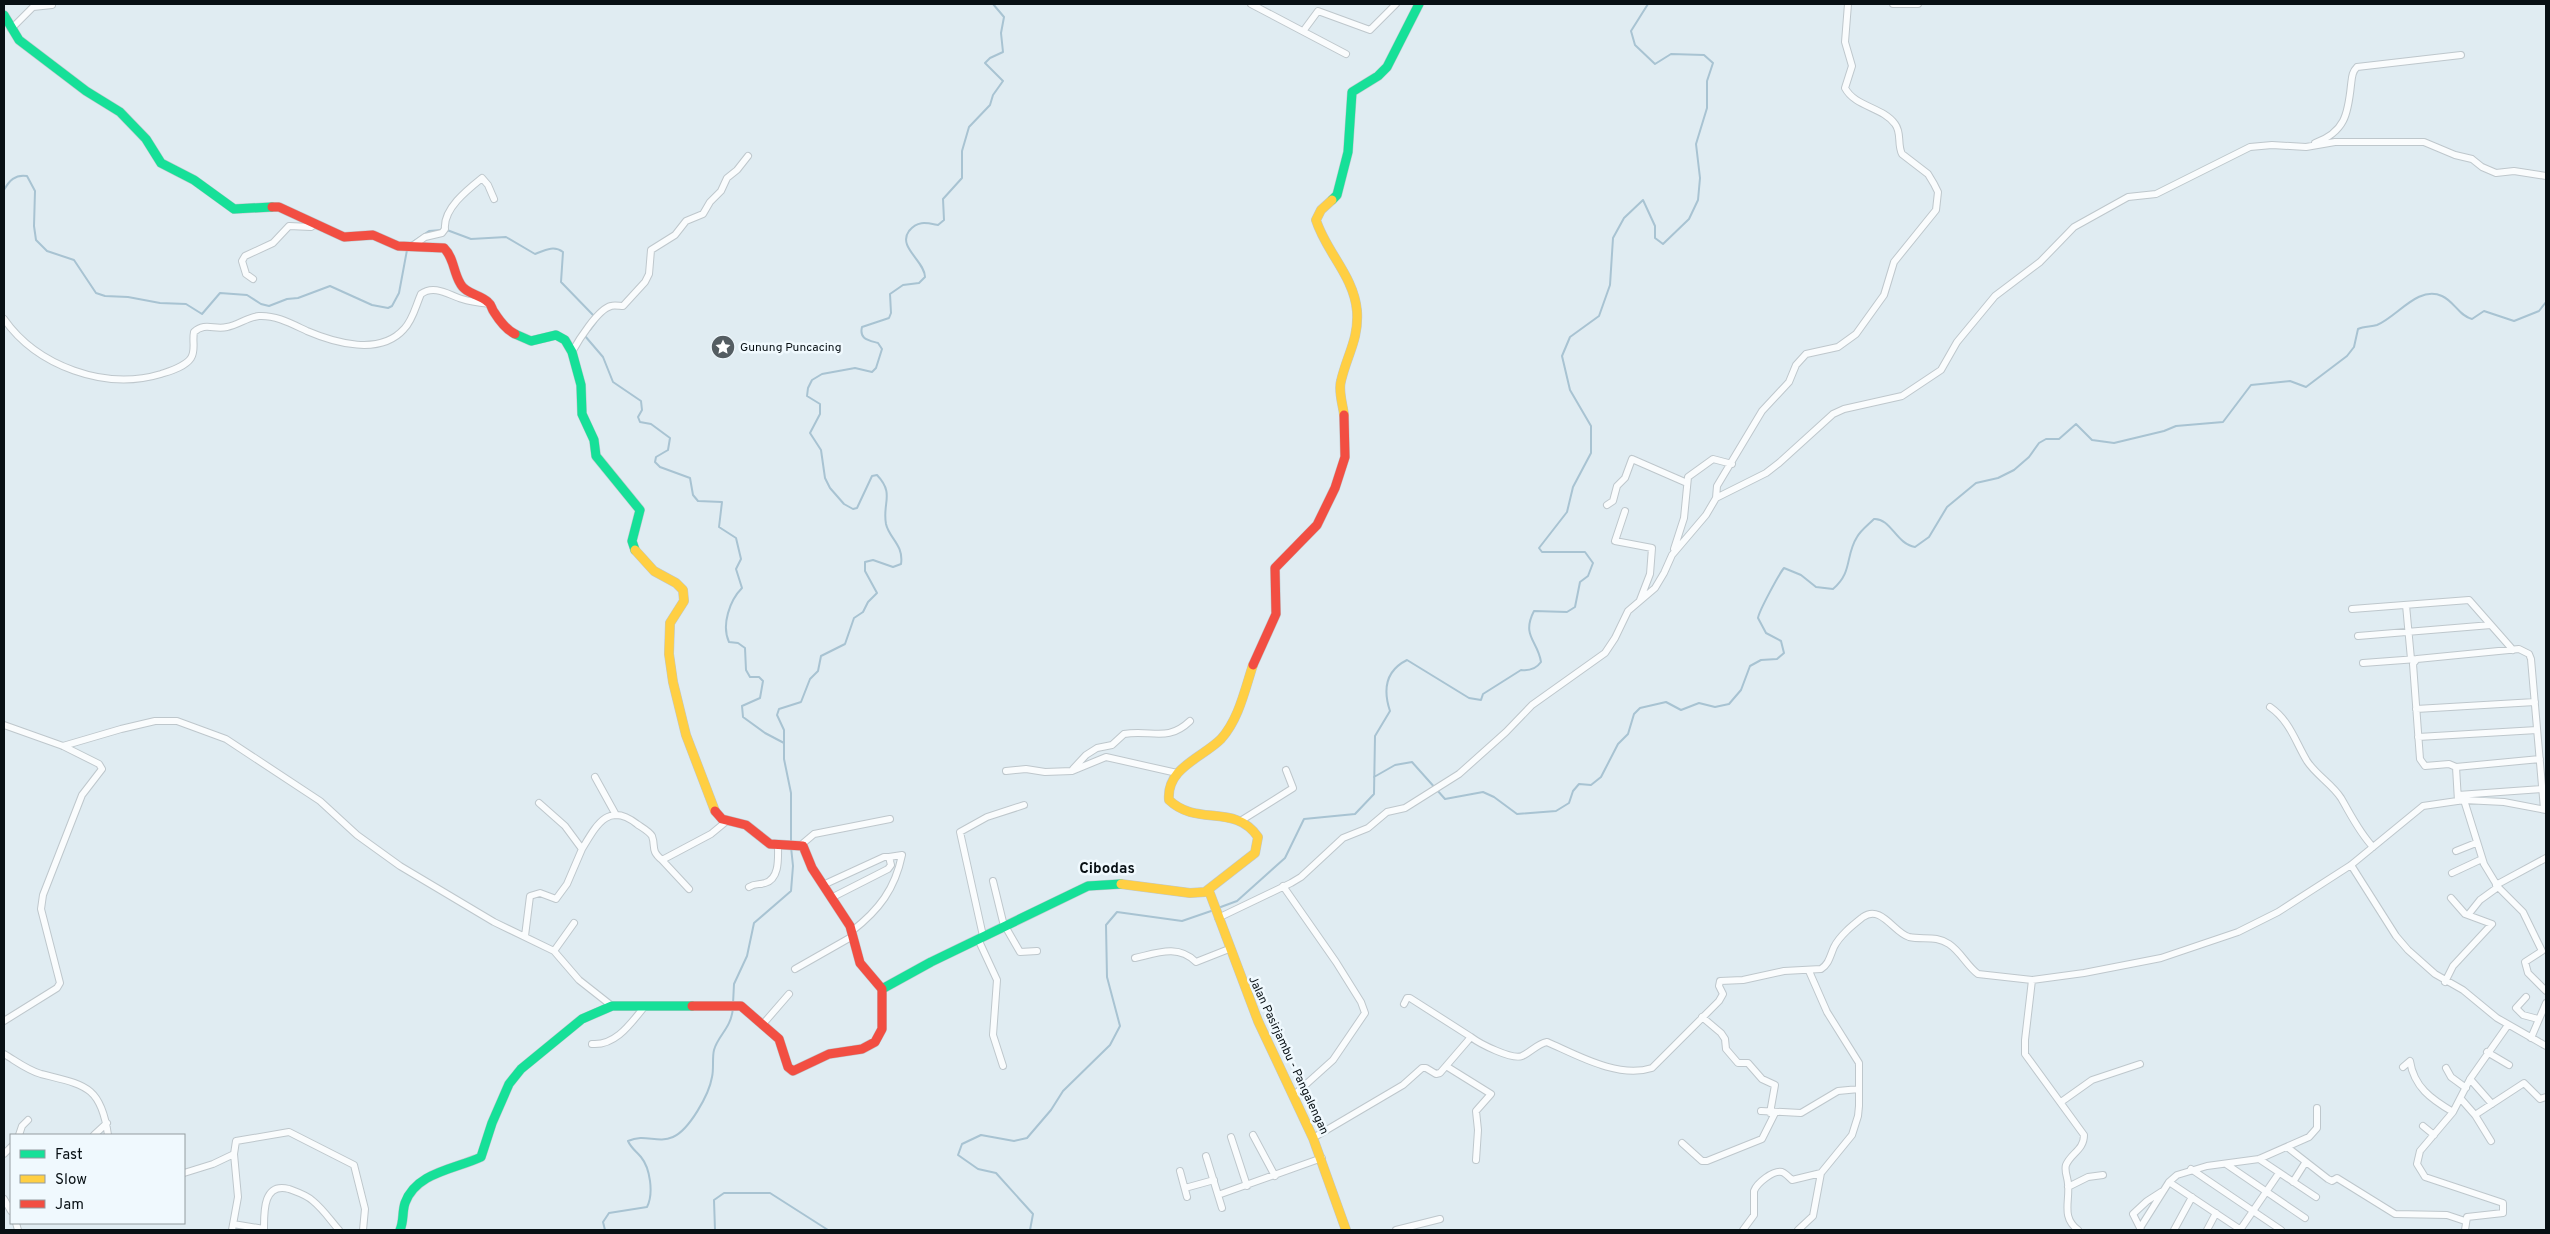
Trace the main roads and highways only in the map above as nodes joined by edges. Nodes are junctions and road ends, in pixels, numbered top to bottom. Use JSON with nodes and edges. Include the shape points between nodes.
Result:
{"nodes":[{"id":1,"x":1419,"y":4,"type":"edge"},
{"id":2,"x":4,"y":15,"type":"edge"},
{"id":3,"x":1209,"y":891,"type":"junction"},
{"id":4,"x":882,"y":989,"type":"junction"},
{"id":5,"x":400,"y":1230,"type":"edge"},
{"id":6,"x":1346,"y":1230,"type":"edge"}],
"edges":[{"from":1,"to":3,"type":"main road","via":[[1387,67],[1352,92],[1343,176],[1337,195],[1320,210],[1316,220],[1350,283],[1358,318],[1357,336],[1340,383],[1346,442],[1342,472],[1317,525],[1275,568],[1276,615],[1230,726],[1214,745],[1171,779],[1167,795],[1177,809],[1242,820],[1255,830],[1259,846],[1255,853]]},
{"from":2,"to":4,"type":"main road","via":[[19,40],[93,96],[120,112],[146,139],[163,164],[194,180],[234,209],[279,207],[344,237],[373,235],[398,246],[439,246],[447,250],[460,284],[491,304],[509,330],[531,340],[559,336],[565,340],[572,352],[581,385],[582,414],[594,440],[596,456],[640,510],[633,549],[654,571],[674,580],[682,588],[684,601],[672,616],[669,628],[669,654],[686,735],[712,808],[719,816],[741,822],[770,844],[798,845],[807,852],[812,868],[852,934],[860,963]]},
{"from":3,"to":4,"type":"main road","via":[[1190,893],[1106,882],[1088,886]]},
{"from":3,"to":6,"type":"main road","name":"Jalan Pasirjambu - Pangalengan","via":[[1258,1021],[1322,1158]]},
{"from":4,"to":5,"type":"main road","via":[[883,1023],[879,1038],[868,1047],[818,1058],[791,1071],[778,1039],[763,1024],[735,1006],[612,1006],[582,1019],[521,1069],[501,1099],[484,1153],[476,1160],[426,1178],[415,1187],[403,1208]]}]}
